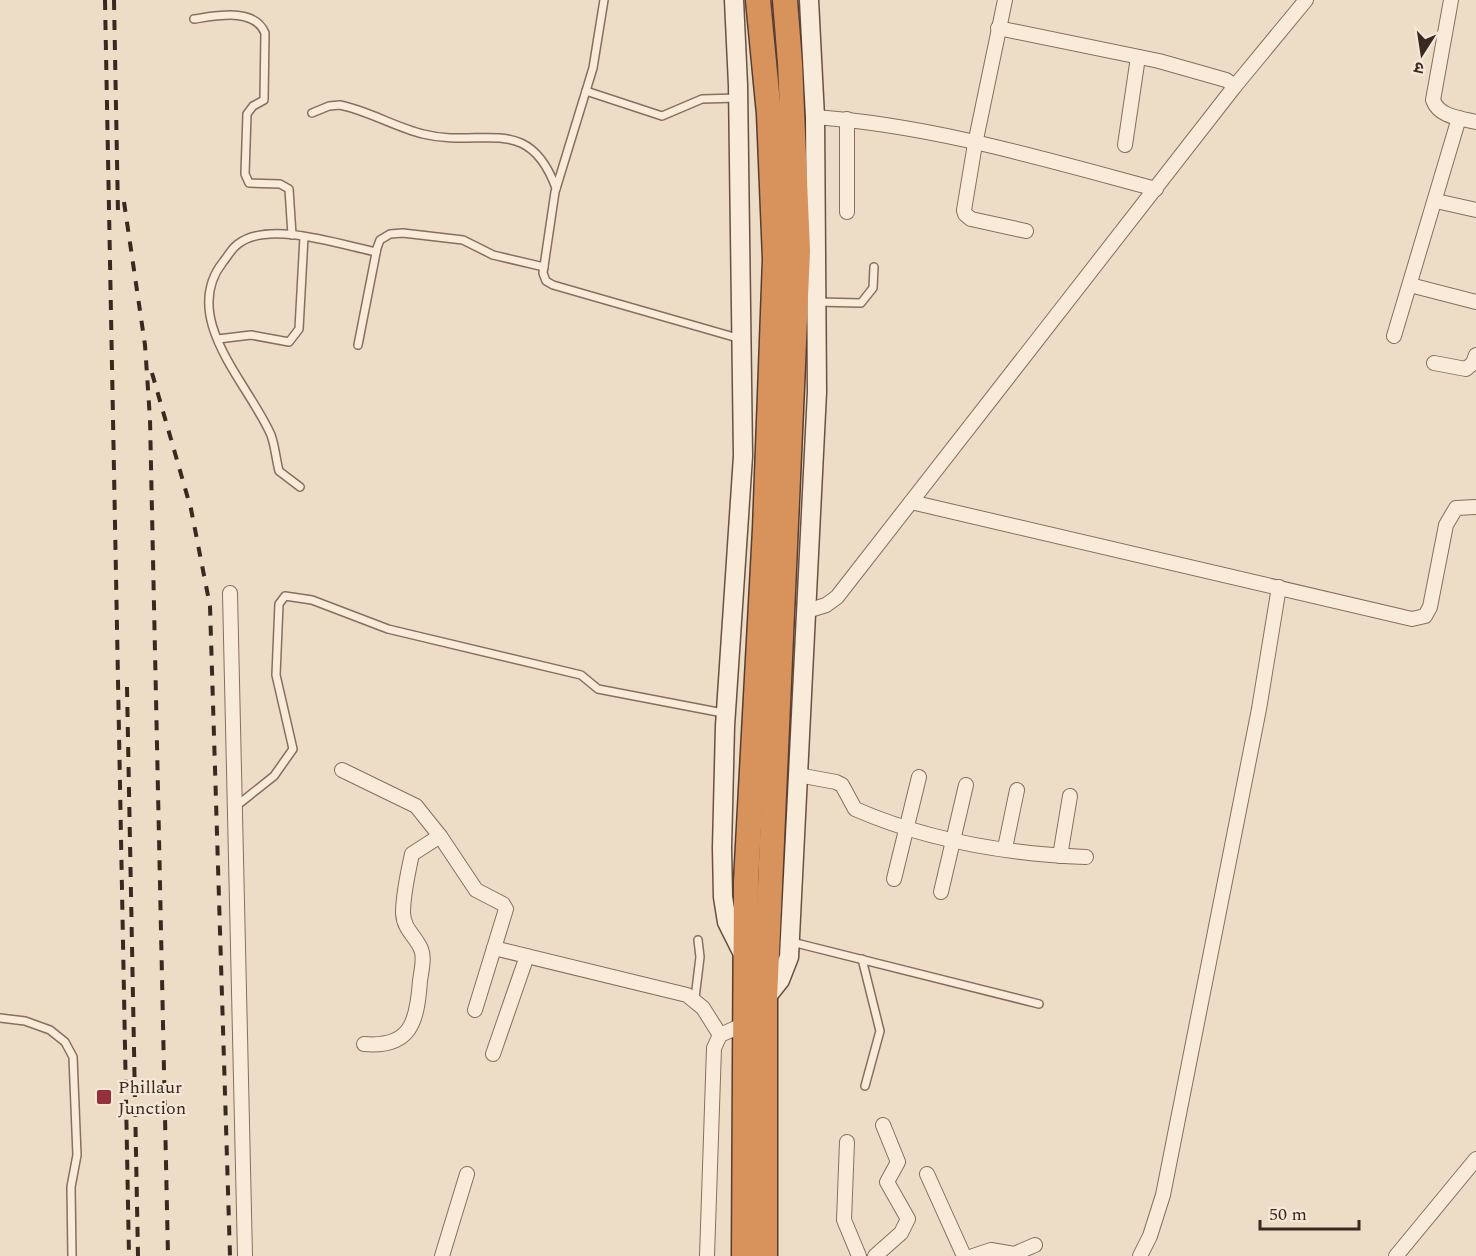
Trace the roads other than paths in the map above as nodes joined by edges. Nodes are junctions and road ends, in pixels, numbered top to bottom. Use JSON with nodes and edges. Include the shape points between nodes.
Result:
{"nodes":[{"id":1,"x":604,"y":0,"type":"edge"},
{"id":2,"x":734,"y":0,"type":"edge"},
{"id":3,"x":758,"y":0,"type":"edge"},
{"id":4,"x":785,"y":0,"type":"edge"},
{"id":5,"x":809,"y":0,"type":"edge"},
{"id":6,"x":1005,"y":0,"type":"edge"},
{"id":7,"x":1306,"y":0,"type":"edge"},
{"id":8,"x":1451,"y":0,"type":"edge"},
{"id":9,"x":194,"y":19,"type":"dead end"},
{"id":10,"x":999,"y":28,"type":"junction"},
{"id":11,"x":1137,"y":57,"type":"junction"},
{"id":12,"x":1235,"y":86,"type":"junction"},
{"id":13,"x":586,"y":91,"type":"junction"},
{"id":14,"x":738,"y":98,"type":"junction"},
{"id":15,"x":312,"y":113,"type":"dead end"},
{"id":16,"x":815,"y":117,"type":"junction"},
{"id":17,"x":1459,"y":118,"type":"junction"},
{"id":18,"x":847,"y":119,"type":"junction"},
{"id":19,"x":1476,"y":122,"type":"edge"},
{"id":20,"x":975,"y":144,"type":"junction"},
{"id":21,"x":1125,"y":145,"type":"dead end"},
{"id":22,"x":556,"y":188,"type":"junction"},
{"id":23,"x":1156,"y":189,"type":"junction"},
{"id":24,"x":1436,"y":201,"type":"junction"},
{"id":25,"x":1476,"y":210,"type":"edge"},
{"id":26,"x":847,"y":212,"type":"dead end"},
{"id":27,"x":1026,"y":231,"type":"dead end"},
{"id":28,"x":292,"y":236,"type":"junction"},
{"id":29,"x":304,"y":237,"type":"junction"},
{"id":30,"x":376,"y":252,"type":"junction"},
{"id":31,"x":544,"y":267,"type":"junction"},
{"id":32,"x":874,"y":267,"type":"dead end"},
{"id":33,"x":1410,"y":285,"type":"junction"},
{"id":34,"x":816,"y":302,"type":"junction"},
{"id":35,"x":1476,"y":302,"type":"edge"},
{"id":36,"x":1394,"y":336,"type":"dead end"},
{"id":37,"x":218,"y":339,"type":"junction"},
{"id":38,"x":741,"y":339,"type":"junction"},
{"id":39,"x":358,"y":345,"type":"dead end"},
{"id":40,"x":1476,"y":355,"type":"edge"},
{"id":41,"x":1434,"y":363,"type":"dead end"},
{"id":42,"x":300,"y":487,"type":"dead end"},
{"id":43,"x":910,"y":502,"type":"junction"},
{"id":44,"x":1476,"y":507,"type":"edge"},
{"id":45,"x":1279,"y":587,"type":"junction"},
{"id":46,"x":230,"y":593,"type":"dead end"},
{"id":47,"x":807,"y":611,"type":"junction"},
{"id":48,"x":726,"y":714,"type":"junction"},
{"id":49,"x":342,"y":770,"type":"dead end"},
{"id":50,"x":798,"y":775,"type":"junction"},
{"id":51,"x":919,"y":777,"type":"dead end"},
{"id":52,"x":966,"y":784,"type":"dead end"},
{"id":53,"x":1017,"y":790,"type":"dead end"},
{"id":54,"x":1070,"y":796,"type":"dead end"},
{"id":55,"x":235,"y":807,"type":"junction"},
{"id":56,"x":908,"y":828,"type":"junction"},
{"id":57,"x":440,"y":836,"type":"junction"},
{"id":58,"x":954,"y":841,"type":"junction"},
{"id":59,"x":1005,"y":848,"type":"junction"},
{"id":60,"x":1060,"y":856,"type":"junction"},
{"id":61,"x":1086,"y":857,"type":"dead end"},
{"id":62,"x":894,"y":879,"type":"dead end"},
{"id":63,"x":941,"y":891,"type":"dead end"},
{"id":64,"x":698,"y":940,"type":"dead end"},
{"id":65,"x":790,"y":941,"type":"junction"},
{"id":66,"x":494,"y":948,"type":"junction"},
{"id":67,"x":527,"y":956,"type":"junction"},
{"id":68,"x":862,"y":959,"type":"junction"},
{"id":69,"x":746,"y":960,"type":"junction"},
{"id":70,"x":695,"y":998,"type":"junction"},
{"id":71,"x":765,"y":999,"type":"junction"},
{"id":72,"x":1039,"y":1004,"type":"dead end"},
{"id":73,"x":475,"y":1010,"type":"dead end"},
{"id":74,"x":0,"y":1018,"type":"edge"},
{"id":75,"x":745,"y":1024,"type":"junction"},
{"id":76,"x":720,"y":1035,"type":"junction"},
{"id":77,"x":364,"y":1044,"type":"dead end"},
{"id":78,"x":493,"y":1054,"type":"dead end"},
{"id":79,"x":865,"y":1086,"type":"dead end"},
{"id":80,"x":884,"y":1125,"type":"dead end"},
{"id":81,"x":847,"y":1142,"type":"dead end"},
{"id":82,"x":1476,"y":1159,"type":"edge"},
{"id":83,"x":467,"y":1174,"type":"dead end"},
{"id":84,"x":927,"y":1174,"type":"dead end"},
{"id":85,"x":1035,"y":1245,"type":"dead end"},
{"id":86,"x":855,"y":1255,"type":"edge"},
{"id":87,"x":72,"y":1256,"type":"edge"},
{"id":88,"x":245,"y":1256,"type":"edge"},
{"id":89,"x":442,"y":1256,"type":"edge"},
{"id":90,"x":707,"y":1256,"type":"edge"},
{"id":91,"x":744,"y":1256,"type":"edge"},
{"id":92,"x":765,"y":1256,"type":"edge"},
{"id":93,"x":875,"y":1256,"type":"edge"},
{"id":94,"x":964,"y":1256,"type":"edge"},
{"id":95,"x":973,"y":1256,"type":"edge"},
{"id":96,"x":1140,"y":1256,"type":"edge"},
{"id":97,"x":1396,"y":1256,"type":"edge"}],
"edges":[{"from":1,"to":13,"type":"lane"},
{"from":2,"to":14,"type":"street"},
{"from":3,"to":69,"type":"highway","via":[[769,114],[775,259],[746,882]]},
{"from":4,"to":71,"type":"highway","via":[[798,251]]},
{"from":5,"to":16,"type":"street"},
{"from":6,"to":10,"type":"street"},
{"from":7,"to":12,"type":"street"},
{"from":8,"to":17,"type":"street","via":[[1433,100],[1440,110]]},
{"from":9,"to":28,"type":"lane","via":[[230,14],[252,20],[265,33],[264,100],[247,114],[246,174],[249,183],[280,184],[289,189]]},
{"from":10,"to":11,"type":"street"},
{"from":10,"to":20,"type":"street"},
{"from":11,"to":12,"type":"street","via":[[1226,80]]},
{"from":11,"to":21,"type":"street"},
{"from":12,"to":23,"type":"street"},
{"from":13,"to":14,"type":"lane","via":[[662,116],[702,99]]},
{"from":13,"to":22,"type":"lane"},
{"from":14,"to":38,"type":"street"},
{"from":15,"to":22,"type":"lane","via":[[340,105],[423,134],[513,141],[542,156]]},
{"from":16,"to":18,"type":"street"},
{"from":16,"to":34,"type":"street"},
{"from":17,"to":19,"type":"street"},
{"from":17,"to":24,"type":"street"},
{"from":18,"to":20,"type":"street"},
{"from":18,"to":26,"type":"street"},
{"from":20,"to":23,"type":"street"},
{"from":20,"to":27,"type":"street","via":[[965,214],[971,219]]},
{"from":22,"to":31,"type":"lane"},
{"from":23,"to":43,"type":"street"},
{"from":24,"to":25,"type":"street"},
{"from":24,"to":33,"type":"street"},
{"from":28,"to":29,"type":"lane"},
{"from":28,"to":37,"type":"lane","via":[[253,236],[237,244],[214,273],[208,297]]},
{"from":29,"to":30,"type":"lane"},
{"from":29,"to":37,"type":"lane","via":[[299,329],[295,337],[289,342],[251,335]]},
{"from":30,"to":31,"type":"lane","via":[[380,240],[404,233],[463,240],[493,255]]},
{"from":30,"to":39,"type":"lane"},
{"from":31,"to":38,"type":"lane","via":[[546,280],[553,285]]},
{"from":32,"to":34,"type":"lane","via":[[873,288],[861,303]]},
{"from":33,"to":35,"type":"street"},
{"from":33,"to":36,"type":"street"},
{"from":34,"to":47,"type":"street","via":[[817,392]]},
{"from":37,"to":42,"type":"lane","via":[[272,438],[279,471]]},
{"from":38,"to":48,"type":"street","via":[[743,456]]},
{"from":40,"to":41,"type":"street","via":[[1466,369]]},
{"from":43,"to":45,"type":"street"},
{"from":43,"to":47,"type":"street","via":[[837,597]]},
{"from":44,"to":45,"type":"street","via":[[1456,508],[1450,515],[1430,607],[1420,618]]},
{"from":45,"to":96,"type":"street","via":[[1163,1195]]},
{"from":46,"to":55,"type":"street"},
{"from":47,"to":50,"type":"street"},
{"from":48,"to":55,"type":"lane","via":[[598,689],[581,675],[388,629],[312,600],[285,596],[279,604],[276,675],[293,749],[274,776]]},
{"from":48,"to":69,"type":"street","via":[[723,897],[727,922]]},
{"from":49,"to":57,"type":"street","via":[[416,806]]},
{"from":50,"to":56,"type":"street","via":[[837,782],[855,809]]},
{"from":50,"to":65,"type":"street"},
{"from":51,"to":56,"type":"street"},
{"from":52,"to":58,"type":"street"},
{"from":53,"to":59,"type":"street"},
{"from":54,"to":60,"type":"street"},
{"from":55,"to":88,"type":"street"},
{"from":56,"to":58,"type":"street"},
{"from":56,"to":62,"type":"street"},
{"from":57,"to":66,"type":"street","via":[[476,891],[506,909]]},
{"from":57,"to":77,"type":"street","via":[[412,854],[403,912],[405,928],[422,950],[414,1023],[393,1043]]},
{"from":58,"to":59,"type":"street"},
{"from":58,"to":63,"type":"street"},
{"from":59,"to":60,"type":"street"},
{"from":60,"to":61,"type":"street"},
{"from":64,"to":70,"type":"lane"},
{"from":65,"to":68,"type":"lane"},
{"from":65,"to":71,"type":"street","via":[[789,957],[780,980]]},
{"from":66,"to":67,"type":"street"},
{"from":66,"to":73,"type":"street"},
{"from":67,"to":70,"type":"street"},
{"from":67,"to":78,"type":"street"},
{"from":68,"to":72,"type":"lane"},
{"from":68,"to":79,"type":"lane","via":[[880,1031]]},
{"from":69,"to":75,"type":"highway"},
{"from":70,"to":76,"type":"street"},
{"from":71,"to":92,"type":"highway"},
{"from":74,"to":87,"type":"lane","via":[[50,1030],[73,1057],[77,1155],[71,1187]]},
{"from":75,"to":76,"type":"street"},
{"from":75,"to":91,"type":"highway"},
{"from":76,"to":90,"type":"street","via":[[713,1054]]},
{"from":80,"to":93,"type":"street","via":[[898,1162],[887,1182],[908,1219],[901,1233]]},
{"from":81,"to":86,"type":"street","via":[[844,1220]]},
{"from":82,"to":97,"type":"street"},
{"from":83,"to":89,"type":"street"},
{"from":84,"to":94,"type":"street"},
{"from":85,"to":95,"type":"street","via":[[1014,1254],[988,1250]]}]}
